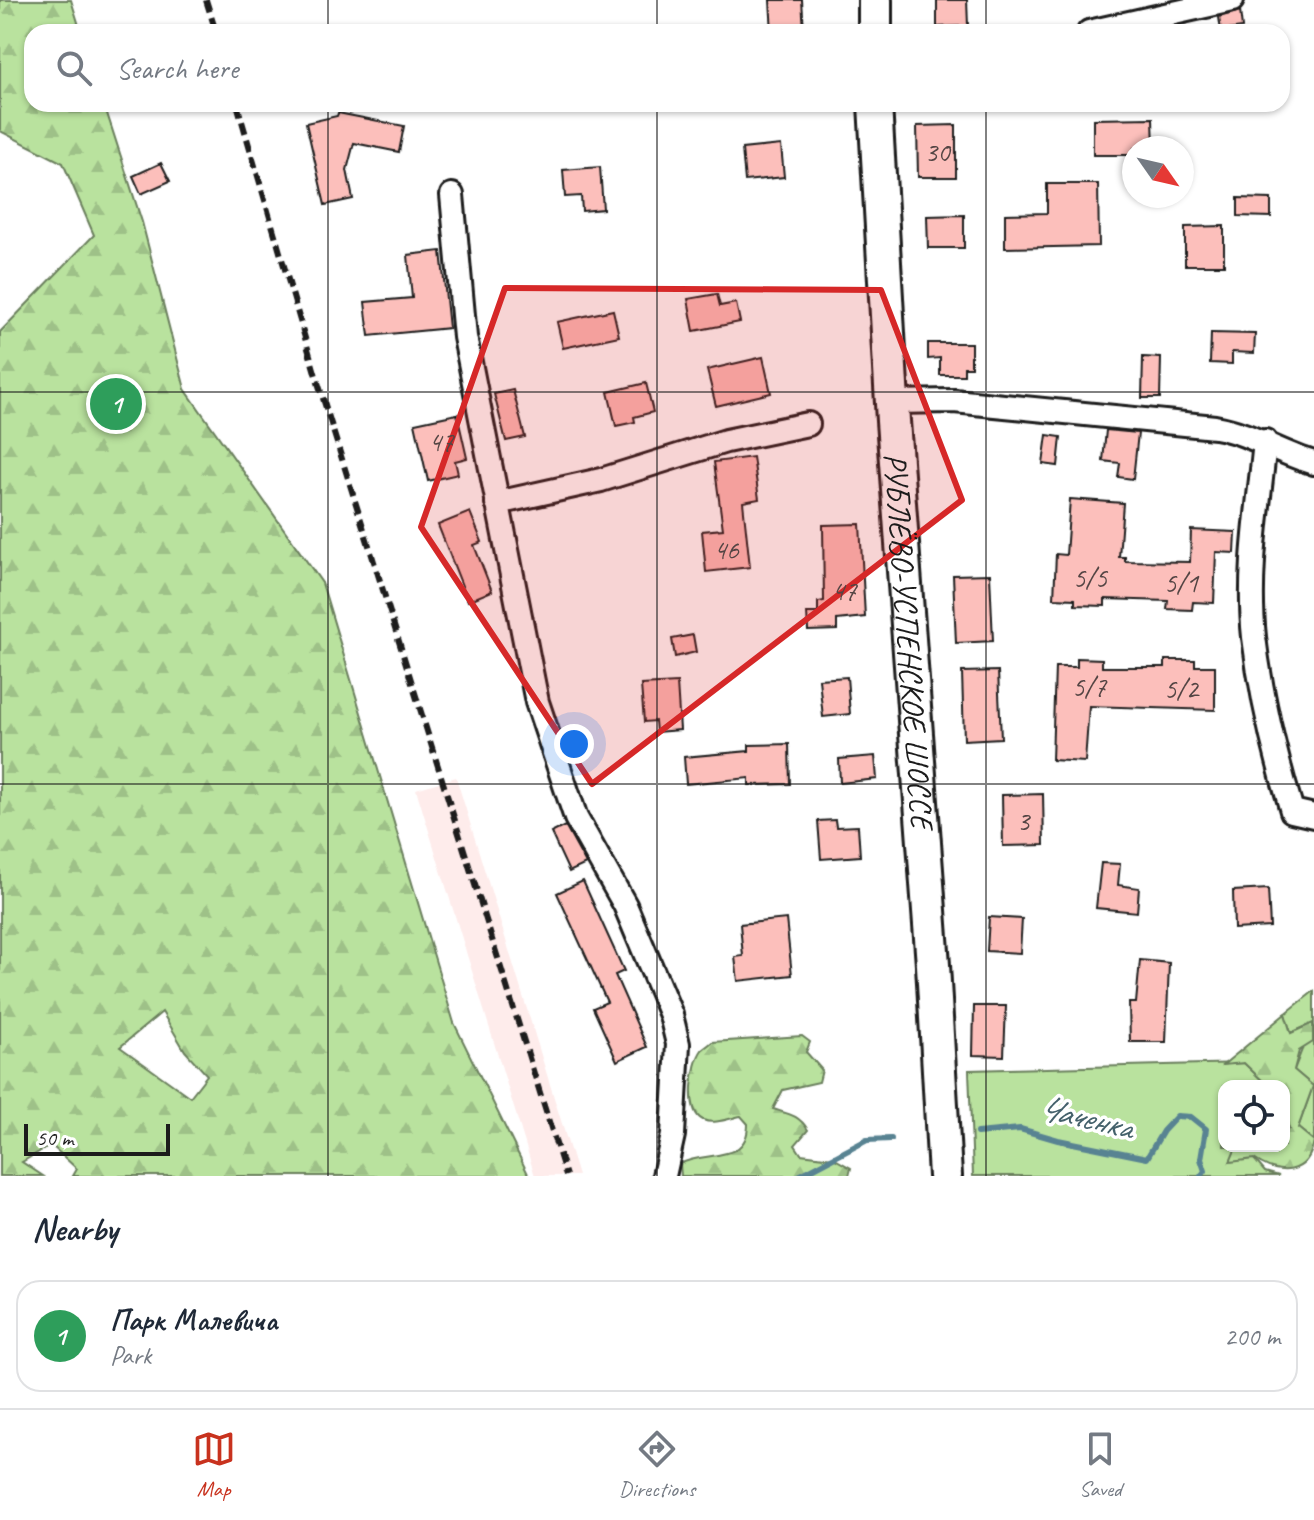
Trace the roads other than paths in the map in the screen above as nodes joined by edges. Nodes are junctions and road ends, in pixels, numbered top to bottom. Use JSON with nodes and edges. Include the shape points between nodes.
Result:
{"nodes":[{"id":1,"x":875,"y":0,"type":"edge"},
{"id":2,"x":1232,"y":0,"type":"edge"},
{"id":3,"x":875,"y":24,"type":"edge"},
{"id":4,"x":1125,"y":24,"type":"edge"},
{"id":5,"x":875,"y":112,"type":"edge"},
{"id":6,"x":452,"y":195,"type":"dead end"},
{"id":7,"x":892,"y":402,"type":"junction"},
{"id":8,"x":808,"y":424,"type":"dead end"},
{"id":9,"x":1265,"y":441,"type":"junction"},
{"id":10,"x":1314,"y":463,"type":"edge"},
{"id":11,"x":497,"y":503,"type":"junction"},
{"id":12,"x":1314,"y":816,"type":"edge"},
{"id":13,"x":664,"y":1176,"type":"edge"},
{"id":14,"x":945,"y":1176,"type":"edge"}],
"edges":[{"from":1,"to":3,"type":"main road"},
{"from":2,"to":4,"type":"street"},
{"from":5,"to":7,"type":"main road","name":"РУБЛЁВО-УСПЕНСКОЕ ШОССЕ"},
{"from":6,"to":11,"type":"street","via":[[465,337]]},
{"from":7,"to":9,"type":"street","via":[[954,401],[1200,425]]},
{"from":7,"to":14,"type":"main road","name":"РУБЛЁВО-УСПЕНСКОЕ ШОССЕ"},
{"from":8,"to":11,"type":"street"},
{"from":9,"to":10,"type":"street"},
{"from":9,"to":12,"type":"street","via":[[1253,576],[1254,636],[1292,811]]},
{"from":11,"to":13,"type":"street","via":[[537,702],[570,801],[625,905],[671,1015],[678,1072]]}]}
